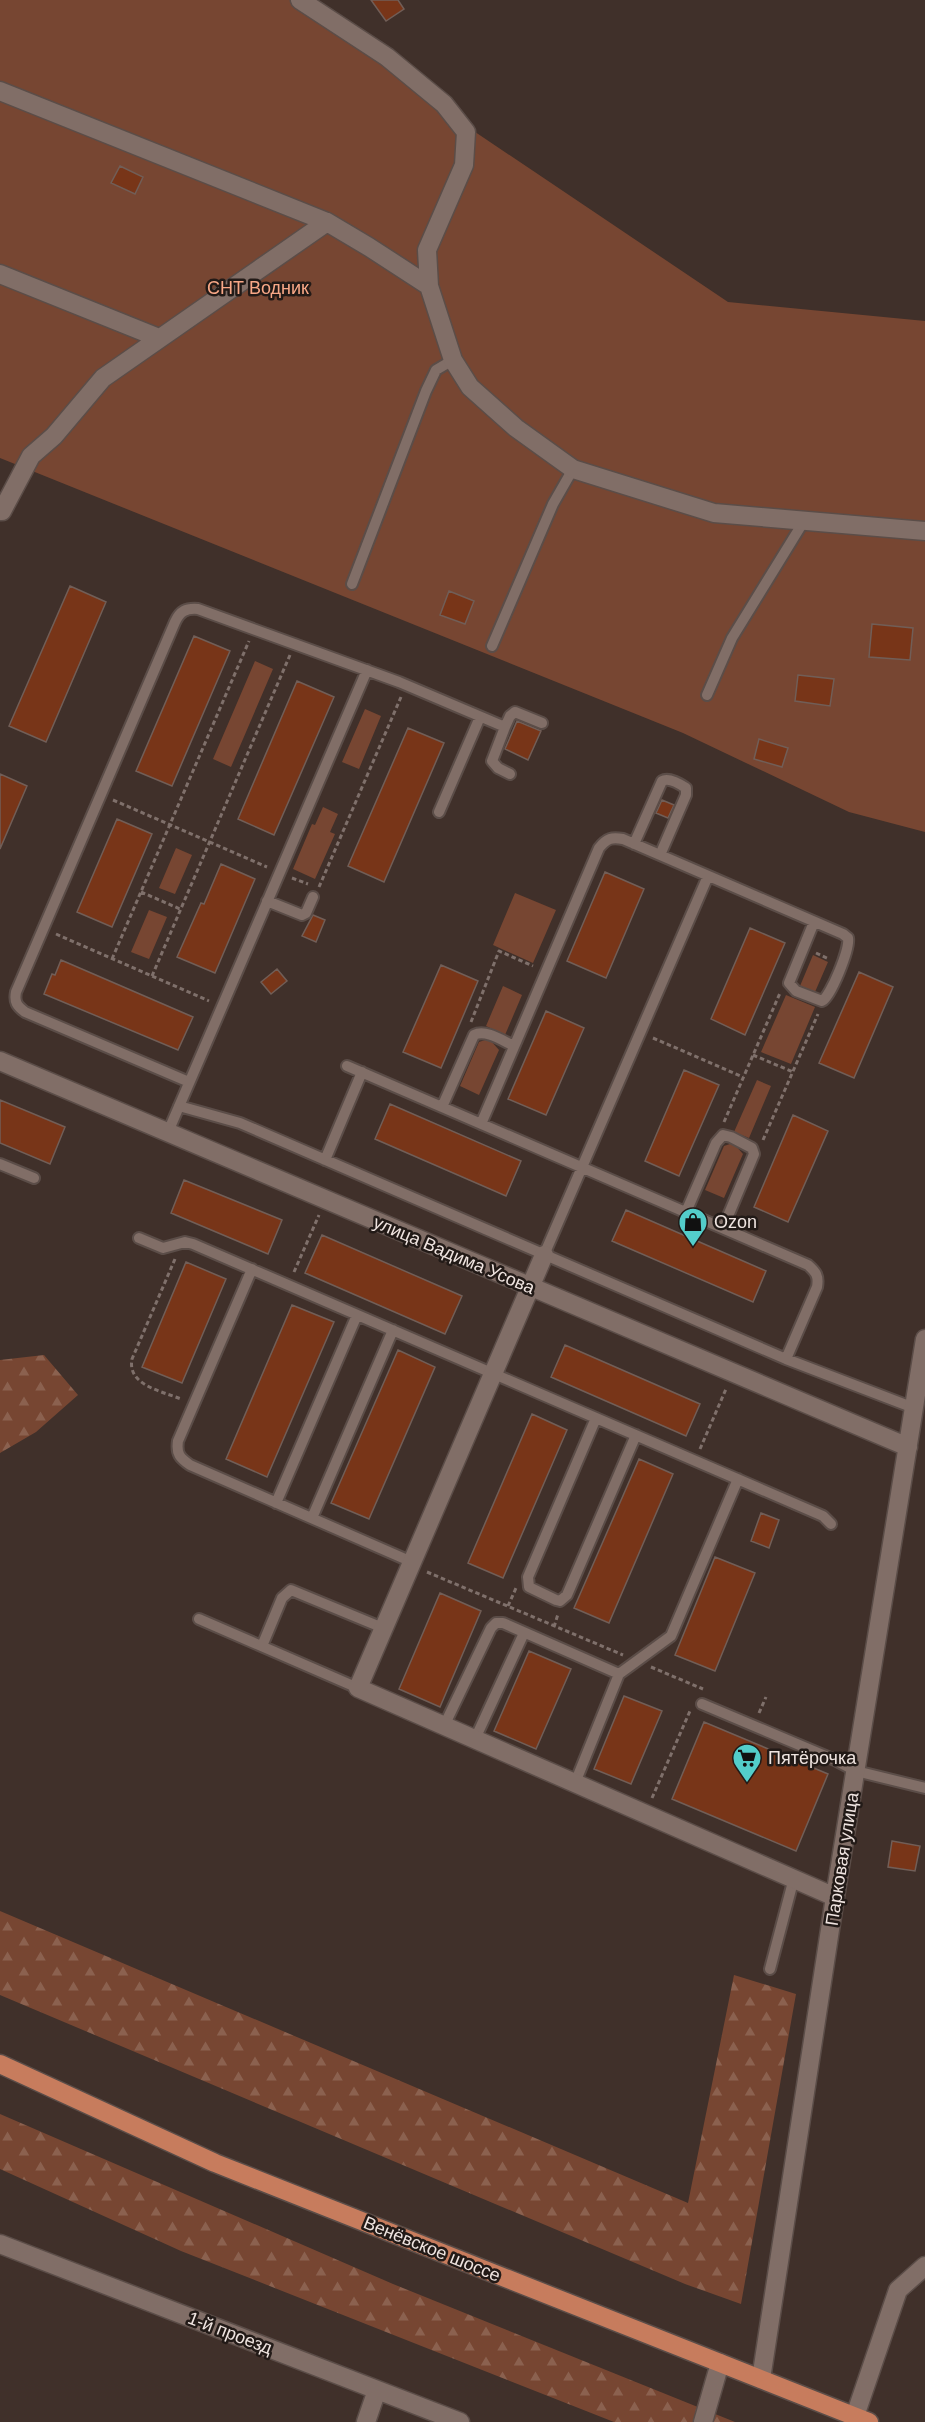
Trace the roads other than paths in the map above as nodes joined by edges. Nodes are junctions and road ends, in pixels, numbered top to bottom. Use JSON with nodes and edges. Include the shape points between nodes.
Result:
{"nodes":[{"id":1,"x":300,"y":0,"type":"edge"},
{"id":2,"x":0,"y":90,"type":"edge"},
{"id":3,"x":327,"y":222,"type":"junction"},
{"id":4,"x":0,"y":274,"type":"edge"},
{"id":5,"x":429,"y":286,"type":"junction"},
{"id":6,"x":159,"y":338,"type":"junction"},
{"id":7,"x":453,"y":360,"type":"junction"},
{"id":8,"x":573,"y":469,"type":"junction"},
{"id":9,"x":0,"y":511,"type":"edge"},
{"id":10,"x":804,"y":521,"type":"junction"},
{"id":11,"x":925,"y":531,"type":"edge"},
{"id":12,"x":352,"y":584,"type":"dead end"},
{"id":13,"x":492,"y":646,"type":"dead end"},
{"id":14,"x":367,"y":670,"type":"junction"},
{"id":15,"x":707,"y":695,"type":"dead end"},
{"id":16,"x":480,"y":717,"type":"junction"},
{"id":17,"x":542,"y":723,"type":"dead end"},
{"id":18,"x":505,"y":727,"type":"junction"},
{"id":19,"x":510,"y":774,"type":"dead end"},
{"id":20,"x":439,"y":812,"type":"dead end"},
{"id":21,"x":634,"y":844,"type":"junction"},
{"id":22,"x":660,"y":855,"type":"junction"},
{"id":23,"x":708,"y":876,"type":"junction"},
{"id":24,"x":313,"y":897,"type":"dead end"},
{"id":25,"x":267,"y":900,"type":"junction"},
{"id":26,"x":814,"y":922,"type":"junction"},
{"id":27,"x":514,"y":1046,"type":"junction"},
{"id":28,"x":0,"y":1061,"type":"edge"},
{"id":29,"x":347,"y":1066,"type":"dead end"},
{"id":30,"x":362,"y":1072,"type":"junction"},
{"id":31,"x":189,"y":1082,"type":"junction"},
{"id":32,"x":179,"y":1106,"type":"junction"},
{"id":33,"x":442,"y":1107,"type":"junction"},
{"id":34,"x":481,"y":1124,"type":"junction"},
{"id":35,"x":168,"y":1132,"type":"junction"},
{"id":36,"x":325,"y":1160,"type":"junction"},
{"id":37,"x":0,"y":1164,"type":"edge"},
{"id":38,"x":582,"y":1167,"type":"junction"},
{"id":39,"x":34,"y":1178,"type":"dead end"},
{"id":40,"x":686,"y":1212,"type":"junction"},
{"id":41,"x":723,"y":1228,"type":"junction"},
{"id":42,"x":139,"y":1238,"type":"dead end"},
{"id":43,"x":544,"y":1255,"type":"junction"},
{"id":44,"x":252,"y":1269,"type":"junction"},
{"id":45,"x":530,"y":1288,"type":"junction"},
{"id":46,"x":357,"y":1315,"type":"junction"},
{"id":47,"x":393,"y":1330,"type":"junction"},
{"id":48,"x":925,"y":1339,"type":"edge"},
{"id":49,"x":786,"y":1359,"type":"junction"},
{"id":50,"x":493,"y":1374,"type":"junction"},
{"id":51,"x":914,"y":1408,"type":"junction"},
{"id":52,"x":596,"y":1418,"type":"junction"},
{"id":53,"x":636,"y":1435,"type":"junction"},
{"id":54,"x":908,"y":1447,"type":"junction"},
{"id":55,"x":738,"y":1479,"type":"junction"},
{"id":56,"x":276,"y":1503,"type":"junction"},
{"id":57,"x":312,"y":1518,"type":"junction"},
{"id":58,"x":831,"y":1524,"type":"dead end"},
{"id":59,"x":412,"y":1563,"type":"junction"},
{"id":60,"x":199,"y":1619,"type":"dead end"},
{"id":61,"x":384,"y":1628,"type":"junction"},
{"id":62,"x":524,"y":1632,"type":"junction"},
{"id":63,"x":262,"y":1646,"type":"junction"},
{"id":64,"x":619,"y":1674,"type":"junction"},
{"id":65,"x":358,"y":1688,"type":"junction"},
{"id":66,"x":700,"y":1699,"type":"road end"},
{"id":67,"x":444,"y":1726,"type":"junction"},
{"id":68,"x":475,"y":1739,"type":"junction"},
{"id":69,"x":856,"y":1771,"type":"junction"},
{"id":70,"x":575,"y":1783,"type":"junction"},
{"id":71,"x":925,"y":1788,"type":"edge"},
{"id":72,"x":794,"y":1878,"type":"junction"},
{"id":73,"x":835,"y":1897,"type":"junction"},
{"id":74,"x":770,"y":1969,"type":"dead end"},
{"id":75,"x":0,"y":2064,"type":"edge"},
{"id":76,"x":0,"y":2244,"type":"edge"},
{"id":77,"x":925,"y":2266,"type":"edge"},
{"id":78,"x":720,"y":2363,"type":"junction"},
{"id":79,"x":761,"y":2379,"type":"junction"},
{"id":80,"x":377,"y":2390,"type":"junction"},
{"id":81,"x":862,"y":2419,"type":"edge"},
{"id":82,"x":366,"y":2422,"type":"edge"},
{"id":83,"x":460,"y":2422,"type":"edge"},
{"id":84,"x":703,"y":2422,"type":"edge"}],
"edges":[{"from":1,"to":5,"type":"street","via":[[387,57],[444,104],[466,132],[464,165],[427,250]]},
{"from":2,"to":3,"type":"street"},
{"from":3,"to":5,"type":"street"},
{"from":3,"to":6,"type":"street"},
{"from":4,"to":6,"type":"street"},
{"from":5,"to":7,"type":"street"},
{"from":6,"to":9,"type":"street","via":[[103,378],[54,436],[31,456]]},
{"from":7,"to":8,"type":"street","via":[[470,387],[516,428]]},
{"from":7,"to":12,"type":"lane","via":[[436,370],[426,391]]},
{"from":8,"to":10,"type":"street","via":[[714,513]]},
{"from":8,"to":13,"type":"lane","via":[[553,504]]},
{"from":10,"to":11,"type":"street"},
{"from":10,"to":15,"type":"lane","via":[[732,638]]},
{"from":14,"to":16,"type":"lane"},
{"from":14,"to":25,"type":"lane"},
{"from":14,"to":31,"type":"lane","via":[[198,609],[189,608],[177,618],[15,999],[26,1012]]},
{"from":16,"to":18,"type":"lane"},
{"from":16,"to":20,"type":"lane"},
{"from":17,"to":18,"type":"lane","via":[[515,712]]},
{"from":18,"to":19,"type":"lane","via":[[492,761]]},
{"from":21,"to":22,"type":"lane"},
{"from":21,"to":22,"type":"lane","via":[[662,782],[670,780],[682,785],[686,795]]},
{"from":21,"to":27,"type":"lane","via":[[611,837],[599,848]]},
{"from":22,"to":23,"type":"lane"},
{"from":23,"to":26,"type":"lane"},
{"from":23,"to":38,"type":"lane"},
{"from":24,"to":25,"type":"lane","via":[[302,915]]},
{"from":25,"to":31,"type":"lane"},
{"from":26,"to":26,"type":"lane","via":[[848,938],[849,944],[829,994],[822,1000],[796,991],[789,983]]},
{"from":27,"to":33,"type":"lane","via":[[486,1034],[474,1035]]},
{"from":27,"to":34,"type":"lane"},
{"from":28,"to":35,"type":"street","name":"улица Вадима Усова"},
{"from":29,"to":30,"type":"lane"},
{"from":30,"to":33,"type":"lane"},
{"from":30,"to":36,"type":"lane"},
{"from":31,"to":32,"type":"lane"},
{"from":32,"to":35,"type":"lane"},
{"from":32,"to":36,"type":"lane","via":[[240,1123]]},
{"from":33,"to":34,"type":"lane"},
{"from":34,"to":38,"type":"lane"},
{"from":35,"to":45,"type":"street","name":"улица Вадима Усова"},
{"from":36,"to":43,"type":"lane"},
{"from":37,"to":39,"type":"lane"},
{"from":38,"to":40,"type":"lane"},
{"from":38,"to":43,"type":"lane"},
{"from":40,"to":41,"type":"lane"},
{"from":40,"to":41,"type":"lane","via":[[716,1143],[723,1136],[731,1137],[752,1148],[752,1160]]},
{"from":41,"to":49,"type":"lane","via":[[815,1271],[817,1287]]},
{"from":42,"to":44,"type":"lane","via":[[163,1248],[194,1244]]},
{"from":43,"to":45,"type":"street"},
{"from":43,"to":49,"type":"lane"},
{"from":44,"to":46,"type":"lane"},
{"from":44,"to":56,"type":"lane","via":[[176,1450],[190,1466]]},
{"from":45,"to":50,"type":"street"},
{"from":45,"to":54,"type":"street","name":"улица Вадима Усова"},
{"from":46,"to":47,"type":"lane"},
{"from":46,"to":56,"type":"lane"},
{"from":47,"to":50,"type":"lane"},
{"from":47,"to":57,"type":"lane"},
{"from":48,"to":51,"type":"street","name":"Парковая улица"},
{"from":49,"to":51,"type":"lane"},
{"from":50,"to":52,"type":"lane"},
{"from":50,"to":59,"type":"street"},
{"from":51,"to":54,"type":"street","name":"Парковая улица"},
{"from":52,"to":53,"type":"lane"},
{"from":52,"to":53,"type":"lane","via":[[528,1576],[530,1587],[560,1601],[567,1595]]},
{"from":53,"to":55,"type":"lane"},
{"from":54,"to":69,"type":"street","name":"Парковая улица"},
{"from":55,"to":58,"type":"lane","via":[[824,1516]]},
{"from":55,"to":64,"type":"lane","via":[[671,1636]]},
{"from":56,"to":57,"type":"lane"},
{"from":57,"to":59,"type":"lane"},
{"from":59,"to":61,"type":"street"},
{"from":60,"to":63,"type":"lane"},
{"from":61,"to":63,"type":"lane","via":[[291,1590],[282,1598]]},
{"from":61,"to":65,"type":"street"},
{"from":62,"to":64,"type":"lane"},
{"from":62,"to":67,"type":"lane","via":[[503,1623],[491,1628]]},
{"from":62,"to":68,"type":"lane"},
{"from":63,"to":65,"type":"lane"},
{"from":64,"to":70,"type":"lane"},
{"from":65,"to":67,"type":"street"},
{"from":66,"to":69,"type":"lane"},
{"from":67,"to":68,"type":"street"},
{"from":68,"to":70,"type":"street"},
{"from":69,"to":71,"type":"lane"},
{"from":69,"to":73,"type":"street","name":"Парковая улица"},
{"from":70,"to":72,"type":"street"},
{"from":72,"to":73,"type":"street"},
{"from":72,"to":74,"type":"lane"},
{"from":73,"to":79,"type":"street","name":"Парковая улица"},
{"from":75,"to":78,"type":"main road","name":"Венёвское шоссе","via":[[215,2163]]},
{"from":76,"to":80,"type":"street","name":"1-й проезд"},
{"from":77,"to":81,"type":"street","via":[[898,2290]]},
{"from":78,"to":79,"type":"main road","name":"Венёвское шоссе"},
{"from":78,"to":84,"type":"street"},
{"from":79,"to":81,"type":"main road","name":"Венёвское шоссе"},
{"from":80,"to":82,"type":"street"},
{"from":80,"to":83,"type":"street","name":"1-й проезд"}]}
